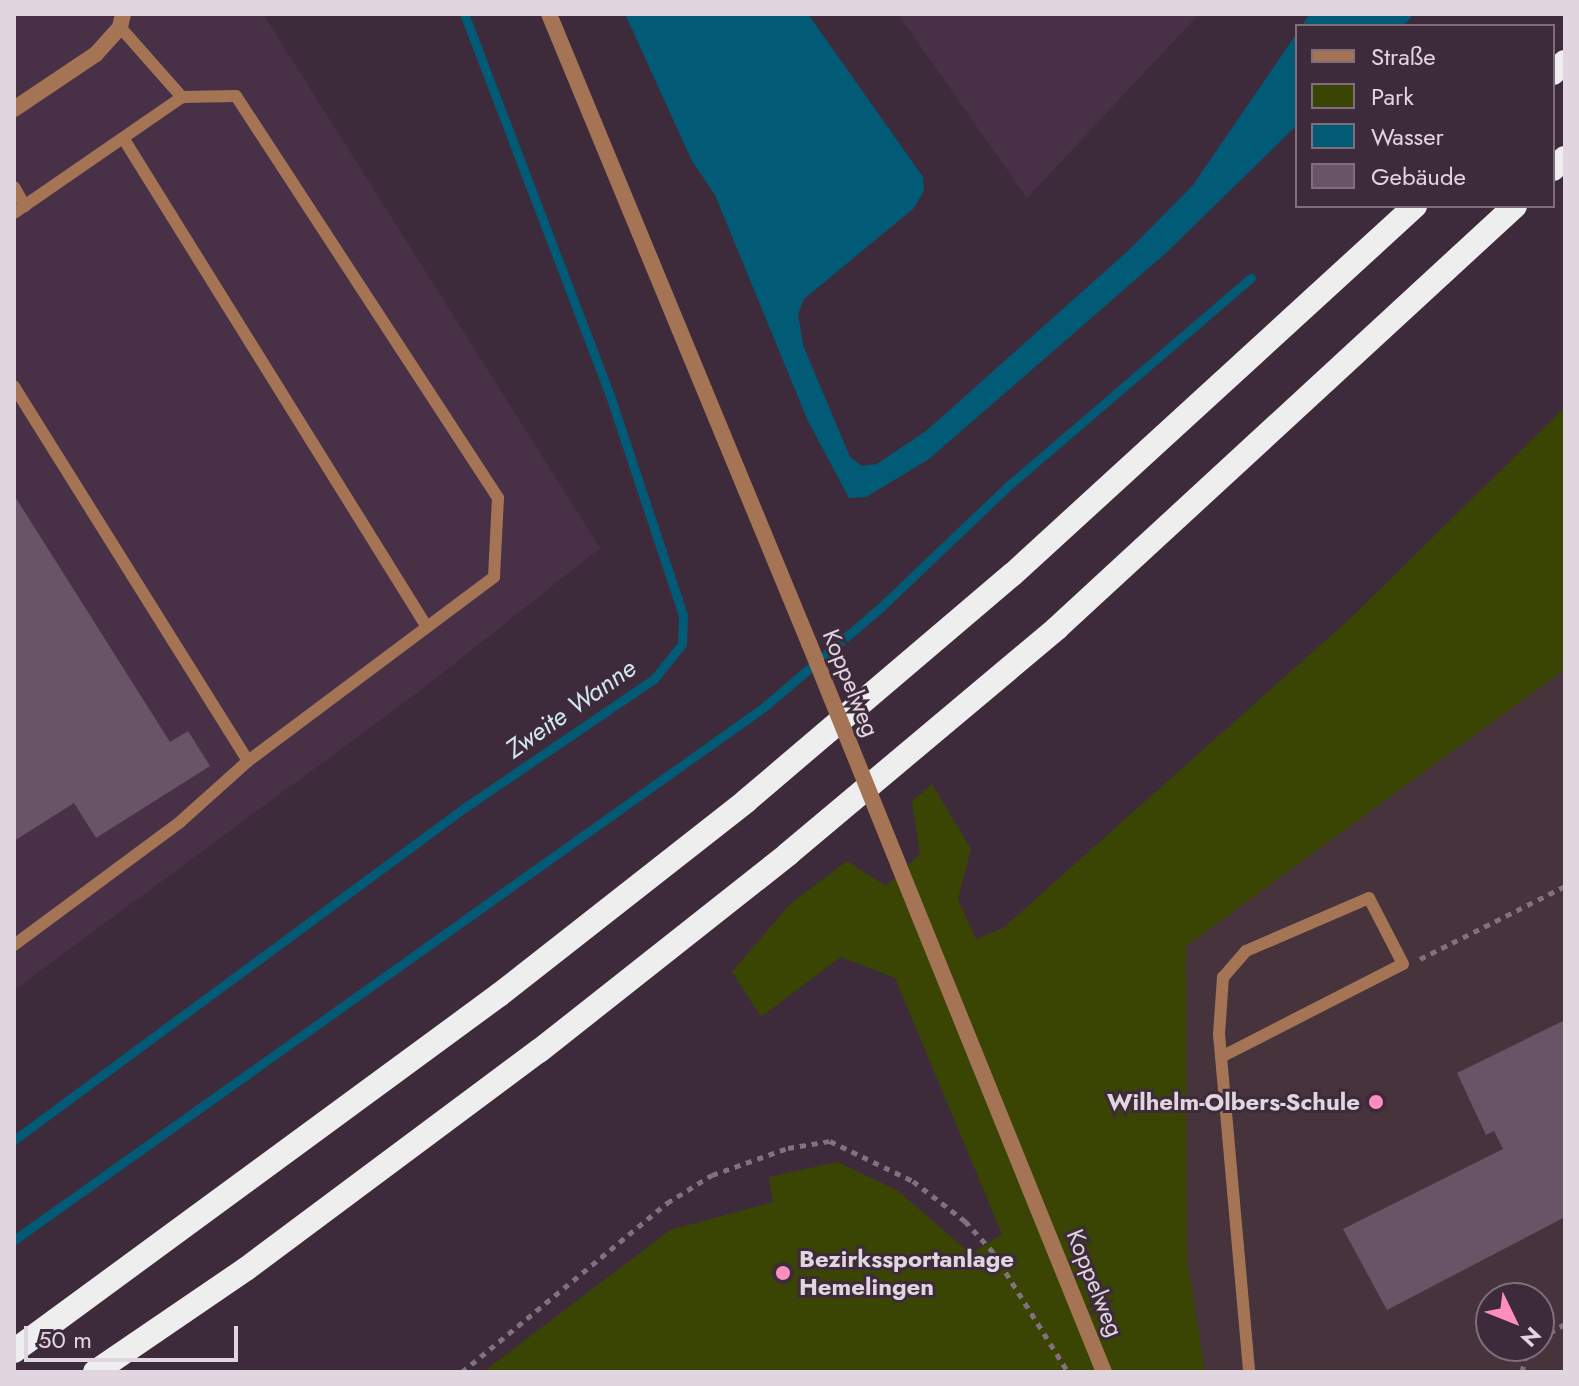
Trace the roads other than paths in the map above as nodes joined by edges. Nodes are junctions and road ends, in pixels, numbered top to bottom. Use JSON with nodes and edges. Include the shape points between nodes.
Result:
{"nodes":[{"id":1,"x":549,"y":14,"type":"edge"},
{"id":2,"x":122,"y":20,"type":"edge"},
{"id":3,"x":182,"y":97,"type":"junction"},
{"id":4,"x":14,"y":109,"type":"edge"},
{"id":5,"x":125,"y":141,"type":"junction"},
{"id":6,"x":14,"y":187,"type":"edge"},
{"id":7,"x":1413,"y":208,"type":"edge"},
{"id":8,"x":1513,"y":208,"type":"edge"},
{"id":9,"x":20,"y":209,"type":"edge"},
{"id":10,"x":14,"y":386,"type":"edge"},
{"id":11,"x":425,"y":624,"type":"junction"},
{"id":12,"x":248,"y":761,"type":"junction"},
{"id":13,"x":14,"y":945,"type":"edge"},
{"id":14,"x":1221,"y":1057,"type":"junction"},
{"id":15,"x":14,"y":1351,"type":"edge"},
{"id":16,"x":95,"y":1372,"type":"edge"},
{"id":17,"x":1104,"y":1372,"type":"edge"},
{"id":18,"x":1249,"y":1372,"type":"edge"}],
"edges":[{"from":1,"to":17,"type":"street","name":"Koppelweg","bridge":true},
{"from":2,"to":3,"type":"lane"},
{"from":2,"to":4,"type":"street","via":[[96,54]]},
{"from":3,"to":5,"type":"lane"},
{"from":3,"to":11,"type":"lane","via":[[236,96],[498,498],[494,577]]},
{"from":5,"to":9,"type":"lane"},
{"from":5,"to":11,"type":"lane"},
{"from":6,"to":9,"type":"lane"},
{"from":7,"to":15,"type":"highway","via":[[1013,574],[669,864]]},
{"from":8,"to":16,"type":"highway","via":[[1057,628],[788,854],[539,1051],[246,1269]]},
{"from":10,"to":12,"type":"lane"},
{"from":11,"to":12,"type":"lane"},
{"from":12,"to":13,"type":"lane","via":[[180,822]]},
{"from":14,"to":14,"type":"lane","via":[[1223,977],[1246,951],[1369,898],[1403,964]]},
{"from":14,"to":18,"type":"lane"}]}
